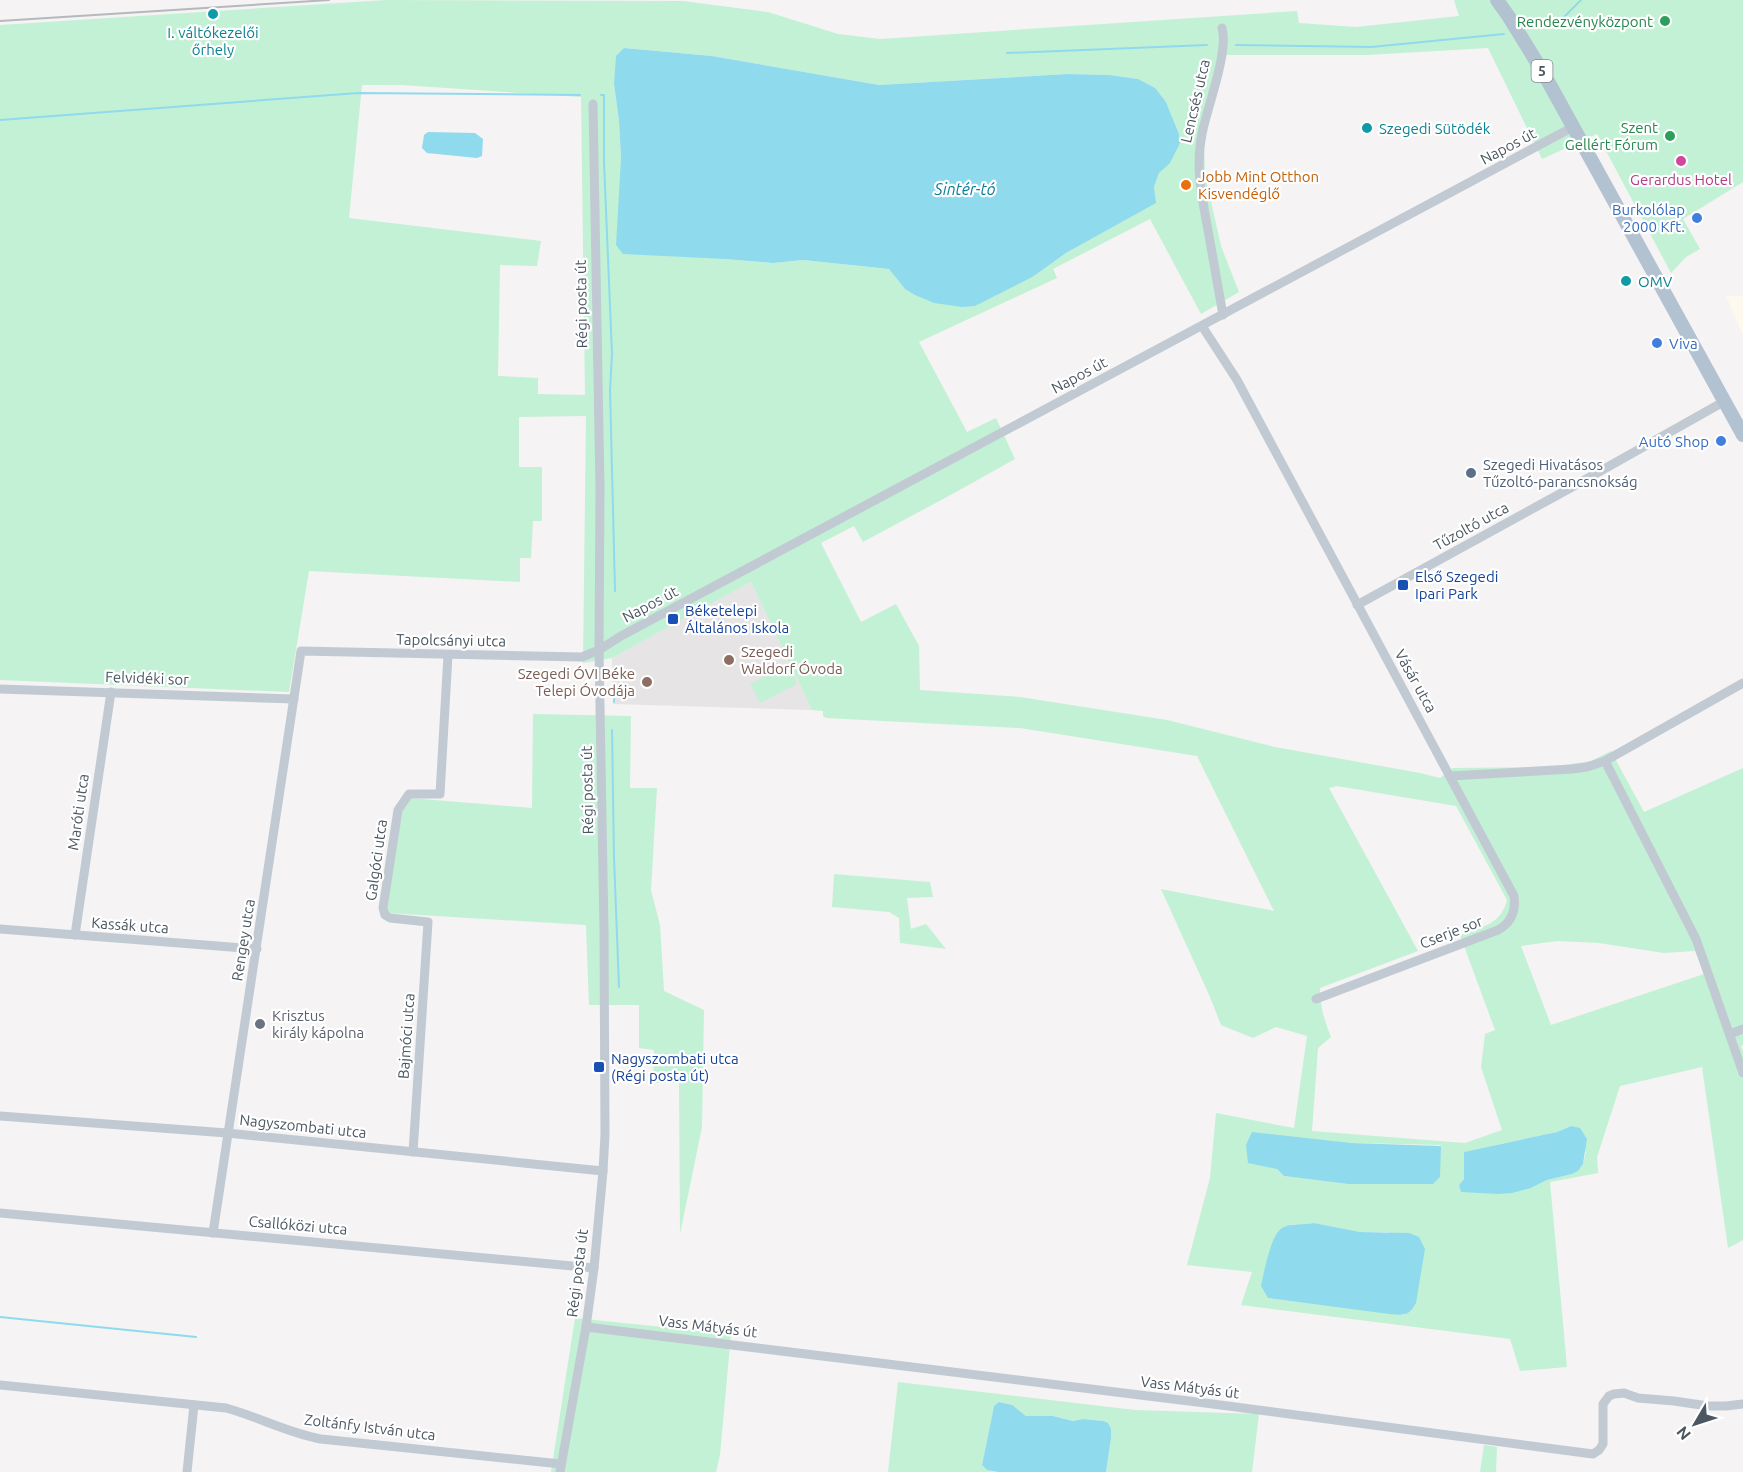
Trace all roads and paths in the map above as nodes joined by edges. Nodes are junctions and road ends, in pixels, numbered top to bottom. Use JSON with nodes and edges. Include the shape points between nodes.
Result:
{"nodes":[{"id":1,"x":1497,"y":0,"type":"edge"},
{"id":2,"x":1223,"y":32,"type":"dead end"},
{"id":3,"x":592,"y":104,"type":"dead end"},
{"id":4,"x":1573,"y":127,"type":"junction"},
{"id":5,"x":1223,"y":315,"type":"junction"},
{"id":6,"x":1202,"y":326,"type":"junction"},
{"id":7,"x":1725,"y":401,"type":"junction"},
{"id":8,"x":1743,"y":435,"type":"edge"},
{"id":9,"x":1357,"y":605,"type":"junction"},
{"id":10,"x":599,"y":650,"type":"junction"},
{"id":11,"x":301,"y":651,"type":"joint"},
{"id":12,"x":448,"y":655,"type":"junction"},
{"id":13,"x":1743,"y":683,"type":"edge"},
{"id":14,"x":0,"y":689,"type":"edge"},
{"id":15,"x":111,"y":692,"type":"junction"},
{"id":16,"x":294,"y":699,"type":"junction"},
{"id":17,"x":1605,"y":760,"type":"junction"},
{"id":18,"x":1450,"y":776,"type":"junction"},
{"id":19,"x":428,"y":922,"type":"joint"},
{"id":20,"x":0,"y":929,"type":"edge"},
{"id":21,"x":75,"y":935,"type":"junction"},
{"id":22,"x":257,"y":949,"type":"junction"},
{"id":23,"x":1316,"y":999,"type":"dead end"},
{"id":24,"x":1743,"y":1029,"type":"edge"},
{"id":25,"x":1730,"y":1034,"type":"junction"},
{"id":26,"x":1743,"y":1073,"type":"edge"},
{"id":27,"x":0,"y":1116,"type":"edge"},
{"id":28,"x":227,"y":1133,"type":"junction"},
{"id":29,"x":413,"y":1152,"type":"junction"},
{"id":30,"x":603,"y":1171,"type":"junction"},
{"id":31,"x":0,"y":1213,"type":"edge"},
{"id":32,"x":213,"y":1233,"type":"junction"},
{"id":33,"x":594,"y":1268,"type":"junction"},
{"id":34,"x":586,"y":1327,"type":"junction"},
{"id":35,"x":0,"y":1385,"type":"edge"},
{"id":36,"x":1743,"y":1404,"type":"edge"},
{"id":37,"x":194,"y":1405,"type":"junction"},
{"id":38,"x":561,"y":1468,"type":"edge"},
{"id":39,"x":187,"y":1472,"type":"edge"}],
"edges":[{"from":1,"to":4,"type":"main road","number":"5"},
{"from":2,"to":5,"type":"street","name":"Lencsés utca","via":[[1200,145],[1198,174]]},
{"from":3,"to":10,"type":"street","name":"Régi posta út","via":[[600,487]]},
{"from":4,"to":5,"type":"street","name":"Napos út"},
{"from":4,"to":7,"type":"main road","number":"5"},
{"from":5,"to":6,"type":"street","name":"Napos út"},
{"from":6,"to":9,"type":"street","name":"Vásár utca","via":[[1237,380]]},
{"from":6,"to":10,"type":"street","name":"Napos út"},
{"from":7,"to":8,"type":"main road","number":"5"},
{"from":7,"to":9,"type":"street","name":"Tűzoltó utca"},
{"from":9,"to":18,"type":"street","name":"Vásár utca"},
{"from":10,"to":12,"type":"street","name":"Tapolcsányi utca","via":[[582,657]]},
{"from":10,"to":30,"type":"street","name":"Régi posta út"},
{"from":11,"to":12,"type":"street","name":"Tapolcsányi utca"},
{"from":11,"to":16,"type":"street","name":"Rengey utca"},
{"from":12,"to":19,"type":"street","name":"Galgóci utca","via":[[440,794],[409,794],[398,810],[383,908],[390,918]]},
{"from":13,"to":17,"type":"street"},
{"from":14,"to":15,"type":"street","name":"Felvidéki sor"},
{"from":15,"to":16,"type":"street","name":"Felvidéki sor"},
{"from":15,"to":21,"type":"street","name":"Maróti utca"},
{"from":16,"to":22,"type":"street","name":"Rengey utca"},
{"from":17,"to":18,"type":"street","via":[[1572,769]]},
{"from":17,"to":25,"type":"street","via":[[1696,939]]},
{"from":18,"to":23,"type":"street","name":"Cserje sor","via":[[1512,891],[1515,906],[1510,920],[1498,930]]},
{"from":19,"to":29,"type":"street","name":"Bajmóci utca"},
{"from":20,"to":21,"type":"street","name":"Kassák utca"},
{"from":21,"to":22,"type":"street","name":"Kassák utca"},
{"from":22,"to":28,"type":"street","name":"Rengey utca"},
{"from":24,"to":25,"type":"street"},
{"from":25,"to":26,"type":"street"},
{"from":27,"to":28,"type":"street","name":"Nagyszombati utca"},
{"from":28,"to":29,"type":"street","name":"Nagyszombati utca"},
{"from":28,"to":32,"type":"street","name":"Rengey utca"},
{"from":29,"to":30,"type":"street","name":"Nagyszombati utca"},
{"from":30,"to":33,"type":"street","name":"Régi posta út"},
{"from":31,"to":32,"type":"street","name":"Csallóközi utca"},
{"from":32,"to":33,"type":"street","name":"Csallóközi utca"},
{"from":33,"to":34,"type":"street","name":"Régi posta út"},
{"from":34,"to":36,"type":"street","name":"Vass Mátyás út","via":[[1593,1454],[1603,1444],[1603,1404],[1614,1394],[1708,1406]]},
{"from":34,"to":38,"type":"street","name":"Régi posta út"},
{"from":35,"to":37,"type":"street","name":"Zoltánfy István utca"},
{"from":37,"to":38,"type":"street","name":"Zoltánfy István utca","via":[[226,1408],[321,1439]]},
{"from":37,"to":39,"type":"street"}]}
